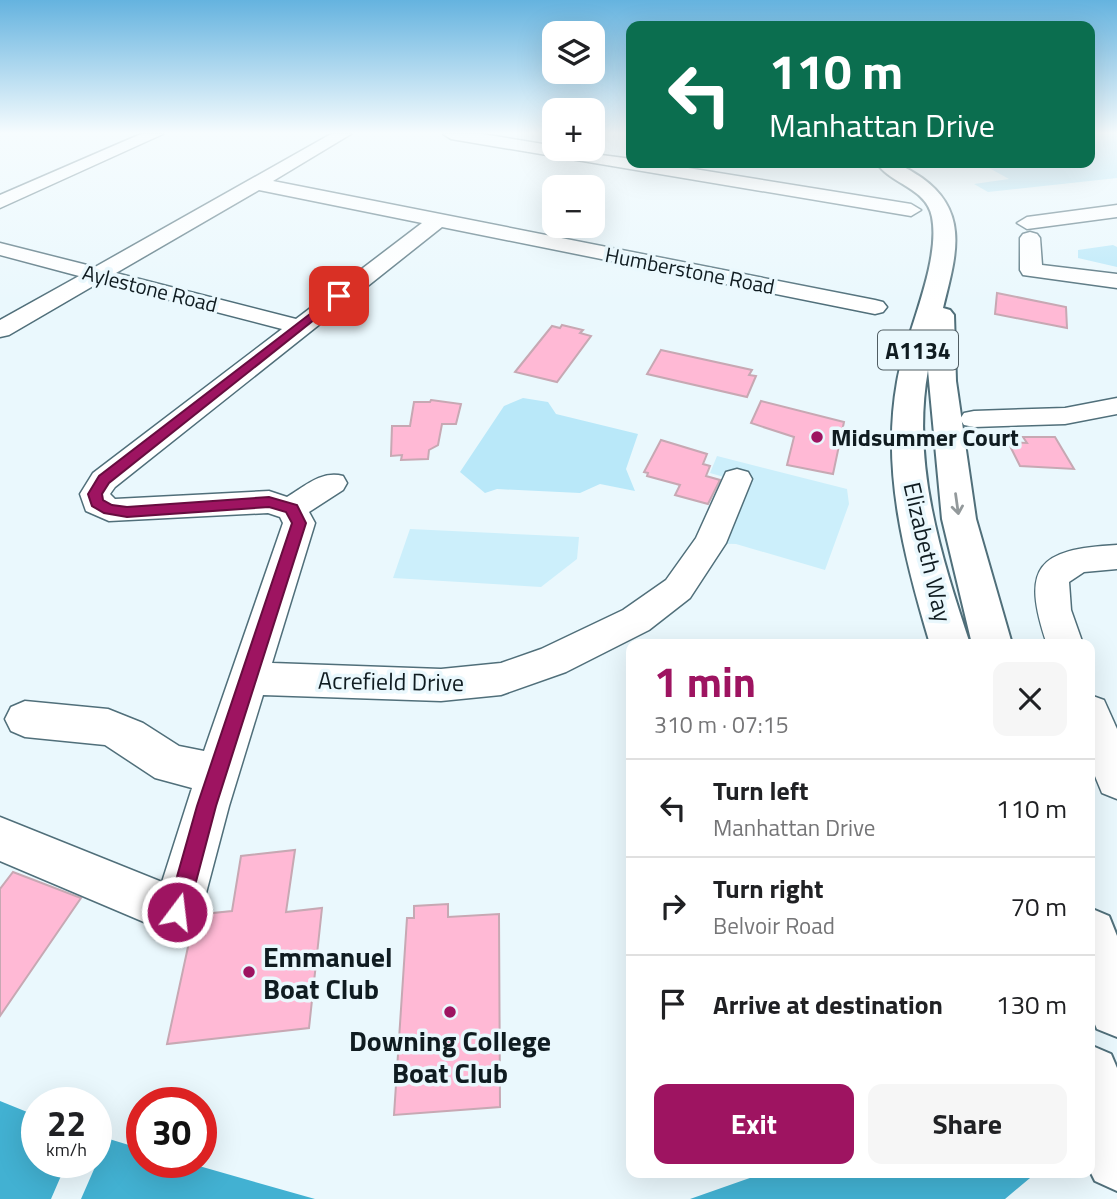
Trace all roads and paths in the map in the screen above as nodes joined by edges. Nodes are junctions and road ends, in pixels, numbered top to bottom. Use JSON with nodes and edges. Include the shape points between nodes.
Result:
{"nodes":[{"id":1,"x":27,"y":190,"type":"edge"},
{"id":2,"x":247,"y":190,"type":"edge"},
{"id":3,"x":288,"y":190,"type":"edge"},
{"id":4,"x":790,"y":190,"type":"edge"},
{"id":5,"x":922,"y":190,"type":"edge"},
{"id":6,"x":0,"y":202,"type":"edge"},
{"id":7,"x":911,"y":210,"type":"dead end"},
{"id":8,"x":1117,"y":211,"type":"edge"},
{"id":9,"x":438,"y":220,"type":"junction"},
{"id":10,"x":1029,"y":234,"type":"junction"},
{"id":11,"x":1064,"y":238,"type":"dead end"},
{"id":12,"x":0,"y":248,"type":"edge"},
{"id":13,"x":942,"y":254,"type":"junction"},
{"id":14,"x":96,"y":275,"type":"junction"},
{"id":15,"x":1117,"y":281,"type":"edge"},
{"id":16,"x":875,"y":307,"type":"dead end"},
{"id":17,"x":300,"y":327,"type":"junction"},
{"id":18,"x":0,"y":330,"type":"edge"},
{"id":19,"x":942,"y":381,"type":"junction"},
{"id":20,"x":1117,"y":406,"type":"edge"},
{"id":21,"x":1017,"y":417,"type":"junction"},
{"id":22,"x":974,"y":419,"type":"dead end"},
{"id":23,"x":737,"y":478,"type":"dead end"},
{"id":24,"x":332,"y":483,"type":"dead end"},
{"id":25,"x":292,"y":509,"type":"junction"},
{"id":26,"x":1117,"y":557,"type":"edge"},
{"id":27,"x":948,"y":639,"type":"edge"},
{"id":28,"x":991,"y":639,"type":"edge"},
{"id":29,"x":1063,"y":639,"type":"edge"},
{"id":30,"x":250,"y":678,"type":"junction"},
{"id":31,"x":25,"y":719,"type":"dead end"},
{"id":32,"x":1095,"y":724,"type":"edge"},
{"id":33,"x":217,"y":773,"type":"junction"},
{"id":34,"x":1117,"y":779,"type":"edge"},
{"id":35,"x":0,"y":839,"type":"edge"},
{"id":36,"x":1095,"y":949,"type":"edge"},
{"id":37,"x":1117,"y":1009,"type":"edge"},
{"id":38,"x":1095,"y":1091,"type":"edge"},
{"id":39,"x":1117,"y":1159,"type":"edge"}],
"edges":[{"from":1,"to":6,"type":"street"},
{"from":2,"to":14,"type":"street"},
{"from":3,"to":9,"type":"street","name":"Humberstone Road"},
{"from":4,"to":7,"type":"street"},
{"from":5,"to":13,"type":"main road","name":"Elizabeth Way","number":"A1134","via":[[943,215]]},
{"from":8,"to":10,"type":"street"},
{"from":9,"to":16,"type":"street","name":"Humberstone Road"},
{"from":9,"to":17,"type":"street"},
{"from":10,"to":11,"type":"street","via":[[1047,243]]},
{"from":10,"to":15,"type":"street","via":[[1031,270]]},
{"from":12,"to":14,"type":"street","name":"Aylestone Road"},
{"from":13,"to":19,"type":"main road","name":"Elizabeth Way","number":"A1134","via":[[946,270]]},
{"from":13,"to":27,"type":"main road","name":"Elizabeth Way","number":"A1134","via":[[912,380],[906,434],[912,502]]},
{"from":14,"to":17,"type":"street","name":"Aylestone Road"},
{"from":14,"to":18,"type":"street"},
{"from":17,"to":25,"type":"street","via":[[104,480],[95,494],[97,503],[109,510],[127,512],[269,502]]},
{"from":19,"to":21,"type":"street","via":[[989,409]]},
{"from":19,"to":28,"type":"main road","name":"Elizabeth Way","number":"A1134","one_way":true,"via":[[959,519]]},
{"from":20,"to":21,"type":"street","via":[[1065,416]]},
{"from":21,"to":22,"type":"street"},
{"from":23,"to":30,"type":"street","name":"Acrefield Drive","via":[[710,543],[678,589],[636,620],[553,661],[501,679],[441,685]]},
{"from":24,"to":25,"type":"street"},
{"from":25,"to":30,"type":"street","via":[[299,523]]},
{"from":26,"to":29,"type":"street","via":[[1065,564],[1052,578],[1053,610]]},
{"from":30,"to":33,"type":"street"},
{"from":31,"to":33,"type":"street","via":[[108,727],[170,764]]},
{"from":32,"to":34,"type":"street"},
{"from":33,"to":35,"type":"street","via":[[177,912]]},
{"from":36,"to":37,"type":"main road"},
{"from":38,"to":39,"type":"main road"}]}
